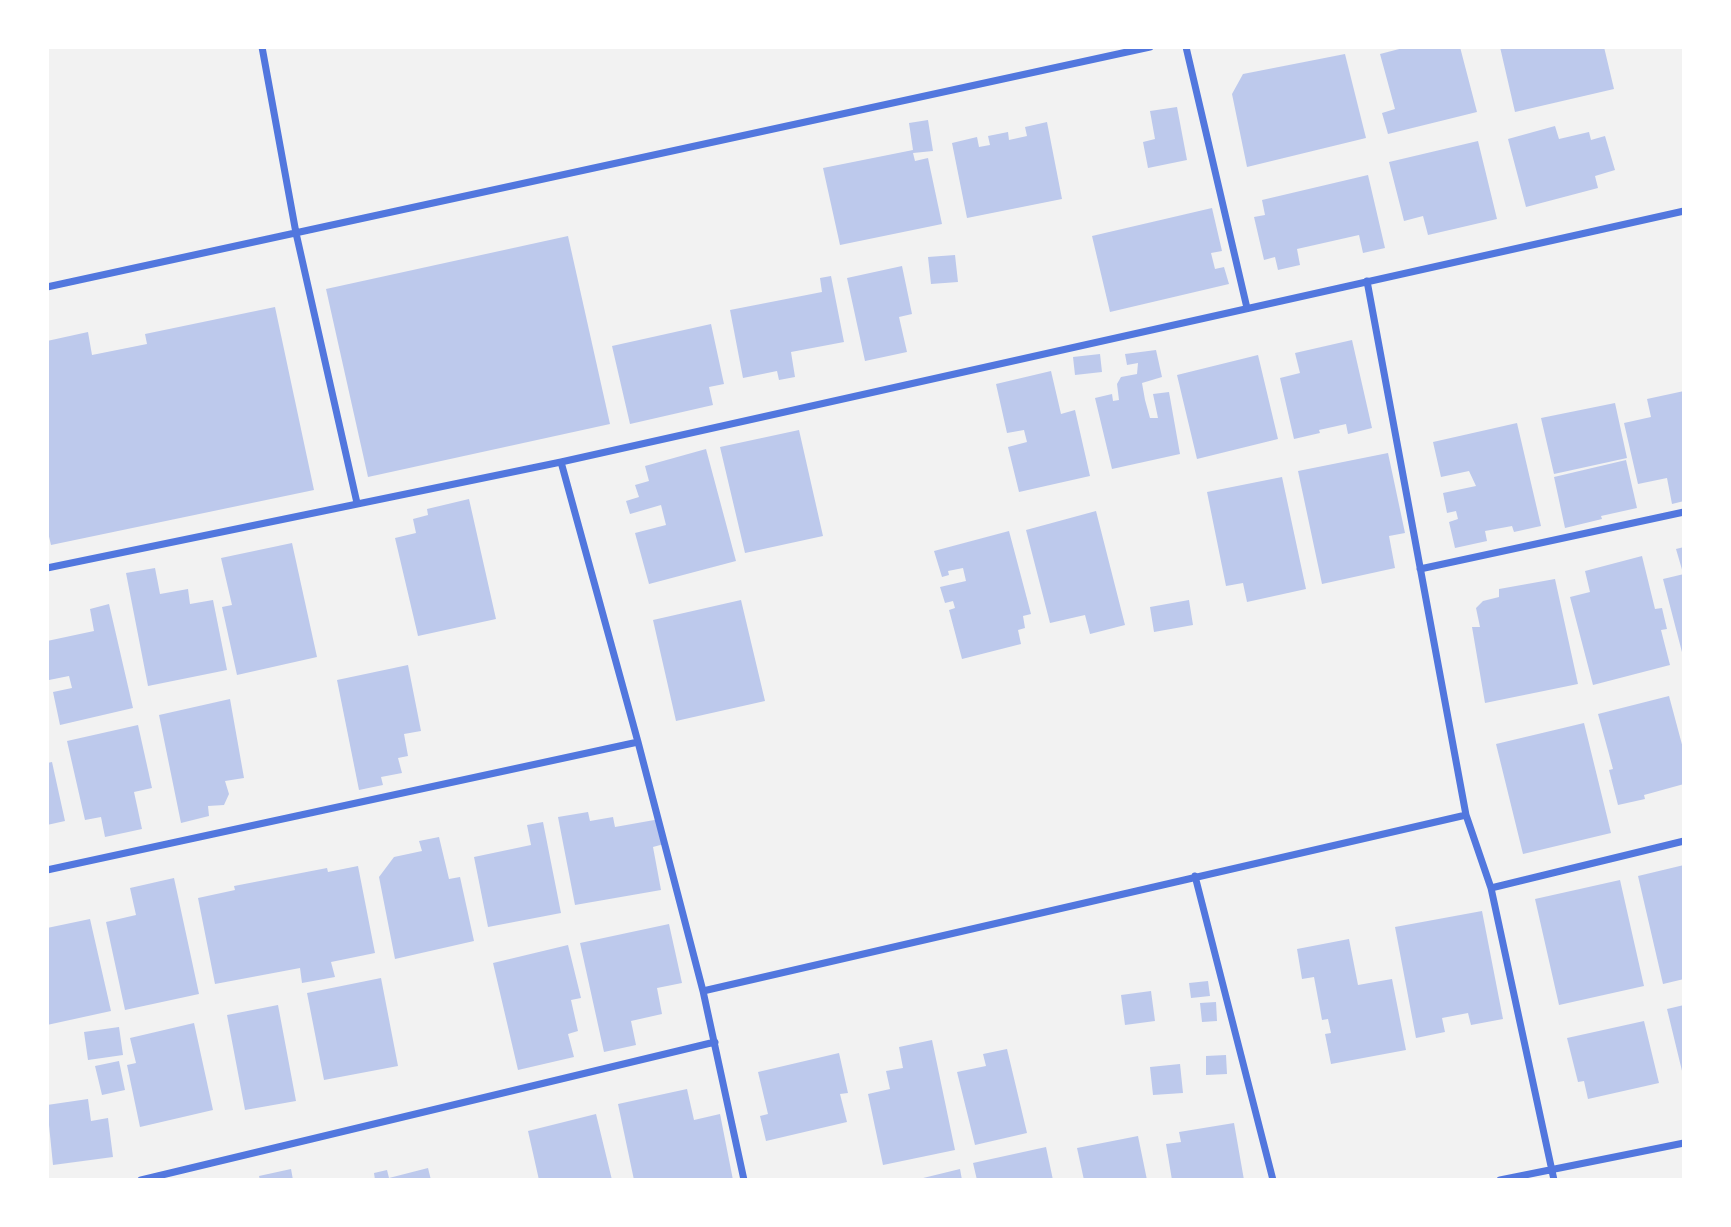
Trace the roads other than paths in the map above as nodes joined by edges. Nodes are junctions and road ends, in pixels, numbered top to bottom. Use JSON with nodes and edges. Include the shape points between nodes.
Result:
{"nodes":[{"id":1,"x":262,"y":47,"type":"edge"},
{"id":2,"x":1150,"y":47,"type":"edge"},
{"id":3,"x":1186,"y":47,"type":"edge"},
{"id":4,"x":1684,"y":211,"type":"edge"},
{"id":5,"x":296,"y":233,"type":"junction"},
{"id":6,"x":1367,"y":281,"type":"junction"},
{"id":7,"x":47,"y":287,"type":"edge"},
{"id":8,"x":1247,"y":308,"type":"junction"},
{"id":9,"x":561,"y":462,"type":"junction"},
{"id":10,"x":357,"y":503,"type":"junction"},
{"id":11,"x":1684,"y":512,"type":"edge"},
{"id":12,"x":47,"y":568,"type":"edge"},
{"id":13,"x":1420,"y":569,"type":"junction"},
{"id":14,"x":638,"y":741,"type":"junction"},
{"id":15,"x":1466,"y":815,"type":"junction"},
{"id":16,"x":1684,"y":841,"type":"edge"},
{"id":17,"x":47,"y":870,"type":"edge"},
{"id":18,"x":1195,"y":876,"type":"junction"},
{"id":19,"x":1491,"y":888,"type":"junction"},
{"id":20,"x":703,"y":992,"type":"junction"},
{"id":21,"x":715,"y":1042,"type":"junction"},
{"id":22,"x":1684,"y":1143,"type":"edge"},
{"id":23,"x":1551,"y":1169,"type":"junction"},
{"id":24,"x":141,"y":1180,"type":"edge"},
{"id":25,"x":744,"y":1180,"type":"edge"},
{"id":26,"x":1273,"y":1180,"type":"edge"},
{"id":27,"x":1500,"y":1180,"type":"edge"},
{"id":28,"x":1554,"y":1180,"type":"edge"}],
"edges":[{"from":1,"to":5,"type":"street"},
{"from":2,"to":5,"type":"street"},
{"from":3,"to":8,"type":"street"},
{"from":4,"to":6,"type":"street"},
{"from":5,"to":7,"type":"street"},
{"from":5,"to":10,"type":"street"},
{"from":6,"to":8,"type":"street"},
{"from":6,"to":13,"type":"street"},
{"from":8,"to":9,"type":"street"},
{"from":9,"to":10,"type":"street"},
{"from":9,"to":14,"type":"street"},
{"from":10,"to":12,"type":"street"},
{"from":11,"to":13,"type":"street"},
{"from":13,"to":15,"type":"street"},
{"from":14,"to":17,"type":"street"},
{"from":14,"to":20,"type":"street"},
{"from":15,"to":18,"type":"street"},
{"from":15,"to":19,"type":"street"},
{"from":16,"to":19,"type":"street"},
{"from":18,"to":20,"type":"street"},
{"from":18,"to":26,"type":"street"},
{"from":19,"to":23,"type":"street"},
{"from":20,"to":21,"type":"street"},
{"from":21,"to":24,"type":"street"},
{"from":21,"to":25,"type":"street"},
{"from":22,"to":23,"type":"street"},
{"from":23,"to":27,"type":"street"},
{"from":23,"to":28,"type":"street"}]}
